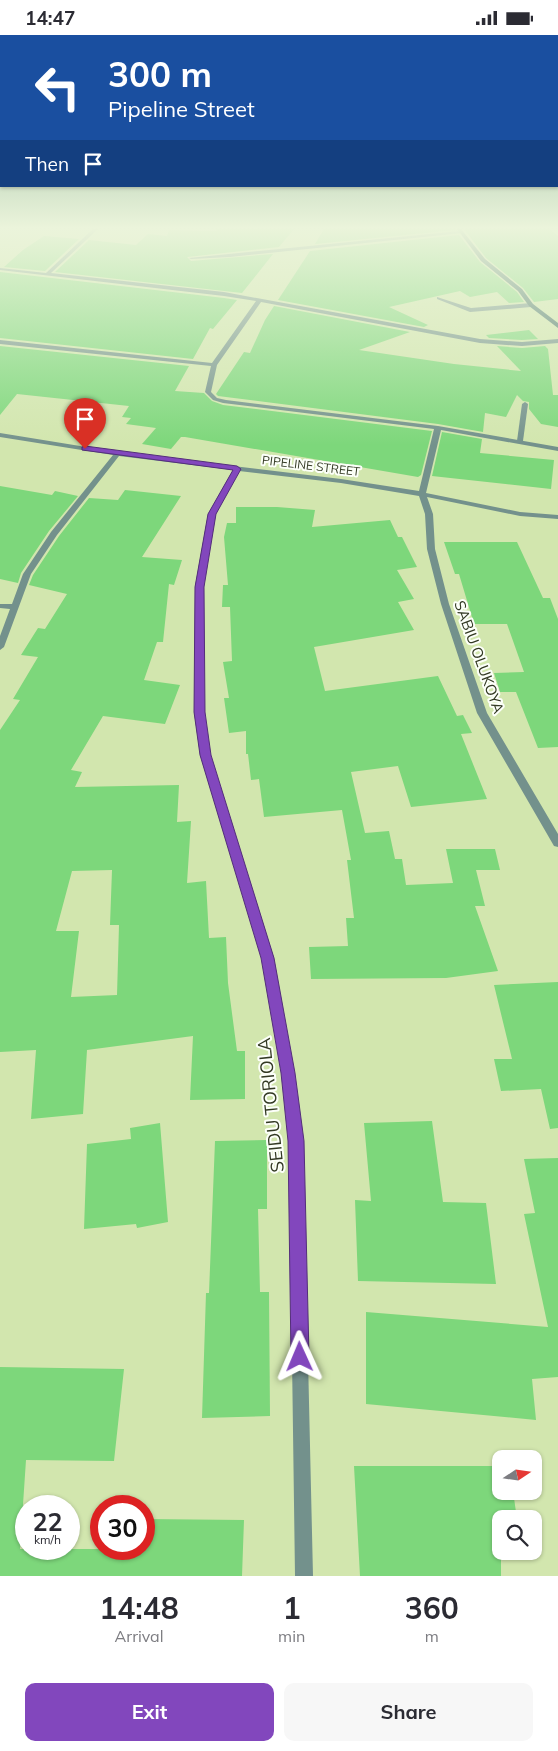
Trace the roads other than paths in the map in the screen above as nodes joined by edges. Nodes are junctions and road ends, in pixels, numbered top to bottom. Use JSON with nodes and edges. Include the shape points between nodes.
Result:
{"nodes":[{"id":1,"x":258,"y":301,"type":"joint"},
{"id":2,"x":446,"y":301,"type":"edge"},
{"id":3,"x":528,"y":301,"type":"edge"},
{"id":4,"x":531,"y":305,"type":"junction"},
{"id":5,"x":558,"y":326,"type":"edge"},
{"id":6,"x":558,"y":341,"type":"edge"},
{"id":7,"x":0,"y":342,"type":"edge"},
{"id":8,"x":214,"y":365,"type":"junction"},
{"id":9,"x":526,"y":404,"type":"dead end"},
{"id":10,"x":438,"y":427,"type":"junction"},
{"id":11,"x":0,"y":435,"type":"edge"},
{"id":12,"x":520,"y":441,"type":"junction"},
{"id":13,"x":558,"y":449,"type":"edge"},
{"id":14,"x":117,"y":454,"type":"junction"},
{"id":15,"x":237,"y":469,"type":"junction"},
{"id":16,"x":422,"y":493,"type":"junction"},
{"id":17,"x":558,"y":517,"type":"edge"},
{"id":18,"x":0,"y":606,"type":"edge"},
{"id":19,"x":14,"y":607,"type":"junction"},
{"id":20,"x":0,"y":647,"type":"edge"},
{"id":21,"x":558,"y":843,"type":"edge"},
{"id":22,"x":304,"y":1576,"type":"edge"}],
"edges":[{"from":1,"to":6,"type":"street","via":[[480,341],[522,344]]},
{"from":1,"to":8,"type":"street"},
{"from":2,"to":4,"type":"street","via":[[470,311]]},
{"from":3,"to":4,"type":"street"},
{"from":4,"to":5,"type":"street"},
{"from":7,"to":8,"type":"street"},
{"from":8,"to":10,"type":"street","via":[[208,392],[225,402]]},
{"from":9,"to":12,"type":"street"},
{"from":10,"to":12,"type":"street"},
{"from":10,"to":16,"type":"street"},
{"from":11,"to":14,"type":"street","name":"PIPELINE STREET"},
{"from":12,"to":13,"type":"street"},
{"from":14,"to":15,"type":"street","name":"PIPELINE STREET"},
{"from":14,"to":19,"type":"street","via":[[27,574]]},
{"from":15,"to":16,"type":"street","name":"PIPELINE STREET"},
{"from":15,"to":22,"type":"street","name":"SEIDU TORIOLA","via":[[212,514],[200,587],[199,712],[205,755],[268,958],[288,1073],[296,1141]]},
{"from":16,"to":17,"type":"street","name":"PIPELINE STREET","via":[[520,514]]},
{"from":16,"to":21,"type":"street","name":"SABIU OLUKOYA","via":[[428,514],[431,549],[445,604],[482,713]]},
{"from":18,"to":19,"type":"street"},
{"from":19,"to":20,"type":"street"}]}
